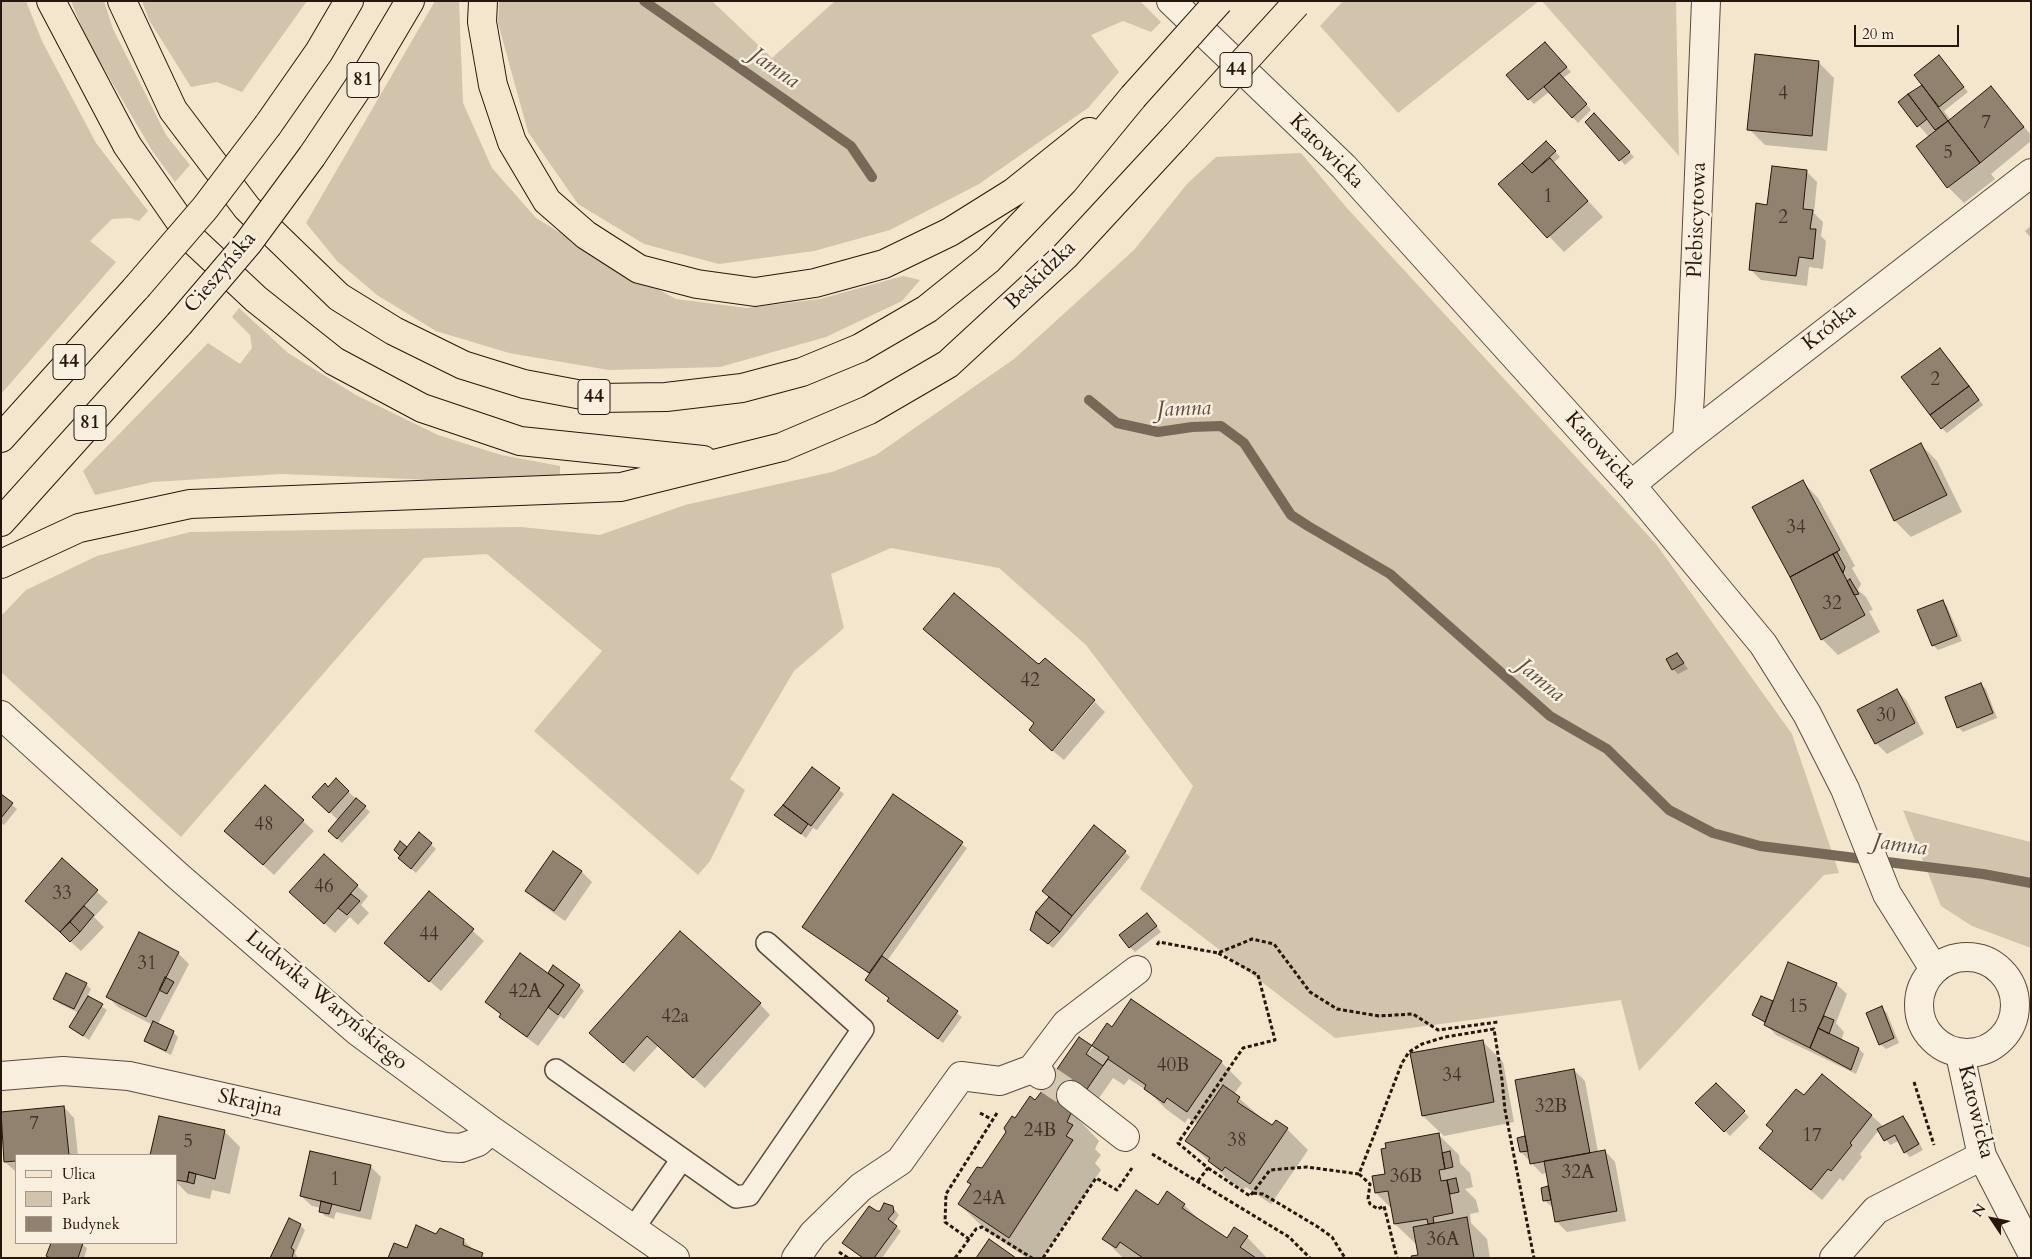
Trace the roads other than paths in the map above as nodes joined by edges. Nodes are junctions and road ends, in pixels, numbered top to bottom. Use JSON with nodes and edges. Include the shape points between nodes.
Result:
{"nodes":[{"id":1,"x":52,"y":1,"type":"edge"},
{"id":2,"x":122,"y":1,"type":"edge"},
{"id":3,"x":349,"y":1,"type":"edge"},
{"id":4,"x":410,"y":1,"type":"edge"},
{"id":5,"x":483,"y":1,"type":"edge"},
{"id":6,"x":1171,"y":1,"type":"edge"},
{"id":7,"x":1219,"y":1,"type":"edge"},
{"id":8,"x":1706,"y":1,"type":"edge"},
{"id":9,"x":1298,"y":3,"type":"edge"},
{"id":10,"x":1133,"y":97,"type":"junction"},
{"id":11,"x":2031,"y":173,"type":"edge"},
{"id":12,"x":137,"y":287,"type":"joint"},
{"id":13,"x":1,"y":438,"type":"edge"},
{"id":14,"x":1687,"y":439,"type":"junction"},
{"id":15,"x":720,"y":461,"type":"junction"},
{"id":16,"x":1631,"y":485,"type":"junction"},
{"id":17,"x":1,"y":522,"type":"edge"},
{"id":18,"x":1,"y":564,"type":"edge"},
{"id":19,"x":1,"y":715,"type":"edge"},
{"id":20,"x":768,"y":943,"type":"dead end"},
{"id":21,"x":1137,"y":970,"type":"dead end"},
{"id":22,"x":1934,"y":970,"type":"junction"},
{"id":23,"x":2022,"y":990,"type":"edge"},
{"id":24,"x":1960,"y":1054,"type":"junction"},
{"id":25,"x":556,"y":1070,"type":"dead end"},
{"id":26,"x":1,"y":1076,"type":"edge"},
{"id":27,"x":1072,"y":1095,"type":"tunnel mouth"},
{"id":28,"x":491,"y":1130,"type":"junction"},
{"id":29,"x":1125,"y":1137,"type":"road end"},
{"id":30,"x":1982,"y":1156,"type":"junction"},
{"id":31,"x":682,"y":1159,"type":"junction"},
{"id":32,"x":633,"y":1229,"type":"junction"},
{"id":33,"x":2031,"y":1250,"type":"edge"},
{"id":34,"x":675,"y":1258,"type":"edge"},
{"id":35,"x":796,"y":1258,"type":"edge"},
{"id":36,"x":1834,"y":1258,"type":"edge"}],
"edges":[{"from":1,"to":15,"type":"main road","via":[[127,145],[193,240],[256,299],[334,360],[422,408],[520,441]]},
{"from":2,"to":10,"type":"main road","number":"44","via":[[174,110],[247,208],[339,298],[394,331],[463,365],[524,384],[598,398],[666,397],[742,388],[802,372],[860,348],[927,310],[988,260],[1064,181]]},
{"from":3,"to":12,"type":"main road","number":"81","bridge":true,"via":[[319,52],[268,125],[205,208]]},
{"from":4,"to":17,"type":"main road","name":"Cieszyńska","number":"81","bridge":true,"via":[[365,77],[248,243]]},
{"from":5,"to":10,"type":"main road","via":[[482,22],[496,93],[512,142],[548,202],[586,235],[638,269],[697,284],[755,292],[815,283],[884,264],[950,232],[1014,192]]},
{"from":6,"to":16,"type":"street","name":"Katowicka","via":[[1344,167]]},
{"from":7,"to":10,"type":"main road","number":"44","bridge":true},
{"from":8,"to":14,"type":"street","name":"Plebiscytowa"},
{"from":9,"to":15,"type":"main road","name":"Beskidzka","number":"44","bridge":true,"via":[[1065,256],[948,364],[868,410],[791,444]]},
{"from":11,"to":14,"type":"street","name":"Krótka"},
{"from":12,"to":13,"type":"main road","number":"44"},
{"from":14,"to":16,"type":"street","name":"Krótka"},
{"from":15,"to":18,"type":"main road","number":"44","via":[[621,487],[190,504],[79,528]]},
{"from":16,"to":22,"type":"street","name":"Katowicka","via":[[1763,644],[1806,714],[1845,789],[1887,894]]},
{"from":19,"to":28,"type":"street","name":"Ludwika Waryńskiego","via":[[178,876],[357,1031]]},
{"from":20,"to":31,"type":"lane","via":[[863,1029],[749,1195],[736,1197]]},
{"from":21,"to":35,"type":"street","via":[[1066,1024],[1037,1072],[1000,1081],[961,1076],[900,1162],[861,1187],[814,1234]]},
{"from":22,"to":23,"type":"street","via":[[1956,959],[1971,956],[1999,968]]},
{"from":22,"to":24,"type":"street","via":[[1921,986],[1918,999],[1922,1021],[1940,1045]]},
{"from":23,"to":24,"type":"street","via":[[2008,1030],[1998,1042],[1981,1051]]},
{"from":24,"to":30,"type":"street","name":"Katowicka"},
{"from":25,"to":31,"type":"lane"},
{"from":26,"to":28,"type":"street","name":"Skrajna","via":[[63,1071],[129,1076],[444,1147],[461,1148],[478,1142]]},
{"from":27,"to":29,"type":"street"},
{"from":28,"to":32,"type":"street","name":"Ludwika Waryńskiego"},
{"from":30,"to":33,"type":"street","name":"Katowicka"},
{"from":30,"to":36,"type":"street","via":[[1876,1210]]},
{"from":31,"to":32,"type":"lane"},
{"from":32,"to":34,"type":"street","name":"Ludwika Waryńskiego"}]}
